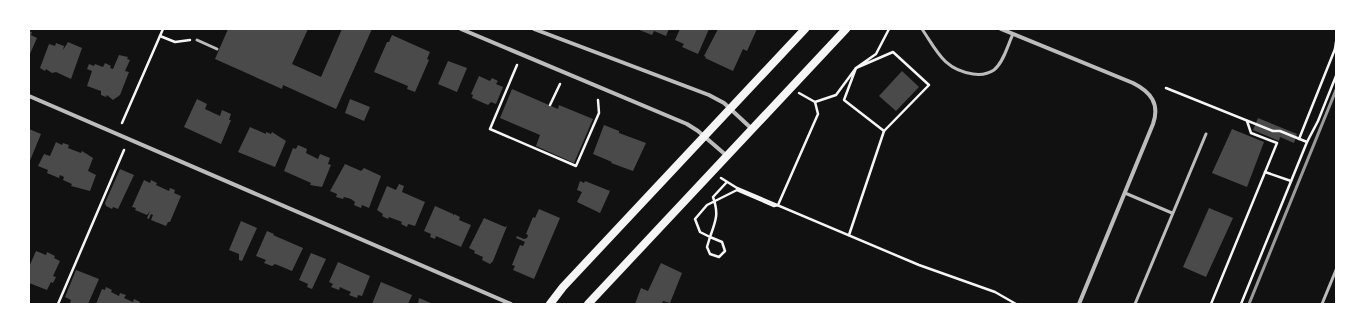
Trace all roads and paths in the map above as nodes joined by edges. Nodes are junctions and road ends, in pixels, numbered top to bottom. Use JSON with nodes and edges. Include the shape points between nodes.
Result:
{"nodes":[{"id":1,"x":163,"y":29,"type":"edge"},
{"id":2,"x":461,"y":29,"type":"edge"},
{"id":3,"x":534,"y":29,"type":"edge"},
{"id":4,"x":805,"y":29,"type":"edge"},
{"id":5,"x":846,"y":29,"type":"edge"},
{"id":6,"x":889,"y":29,"type":"edge"},
{"id":7,"x":922,"y":29,"type":"edge"},
{"id":8,"x":1001,"y":29,"type":"edge"},
{"id":9,"x":1013,"y":34,"type":"junction"},
{"id":10,"x":160,"y":36,"type":"junction"},
{"id":11,"x":190,"y":40,"type":"dead end"},
{"id":12,"x":197,"y":40,"type":"dead end"},
{"id":13,"x":1336,"y":42,"type":"edge"},
{"id":14,"x":217,"y":49,"type":"dead end"},
{"id":15,"x":1335,"y":49,"type":"edge"},
{"id":16,"x":517,"y":65,"type":"dead end"},
{"id":17,"x":856,"y":68,"type":"junction"},
{"id":18,"x":1336,"y":76,"type":"edge"},
{"id":19,"x":560,"y":84,"type":"dead end"},
{"id":20,"x":1166,"y":88,"type":"dead end"},
{"id":21,"x":803,"y":95,"type":"dead end"},
{"id":22,"x":29,"y":96,"type":"edge"},
{"id":23,"x":598,"y":100,"type":"dead end"},
{"id":24,"x":815,"y":102,"type":"junction"},
{"id":25,"x":550,"y":105,"type":"dead end"},
{"id":26,"x":730,"y":109,"type":"junction"},
{"id":27,"x":1246,"y":120,"type":"junction"},
{"id":28,"x":122,"y":122,"type":"dead end"},
{"id":29,"x":753,"y":129,"type":"junction"},
{"id":30,"x":884,"y":131,"type":"junction"},
{"id":31,"x":1206,"y":134,"type":"dead end"},
{"id":32,"x":704,"y":136,"type":"junction"},
{"id":33,"x":1299,"y":139,"type":"junction"},
{"id":34,"x":1307,"y":142,"type":"junction"},
{"id":35,"x":124,"y":150,"type":"dead end"},
{"id":36,"x":727,"y":156,"type":"junction"},
{"id":37,"x":1265,"y":172,"type":"junction"},
{"id":38,"x":722,"y":180,"type":"dead end"},
{"id":39,"x":1291,"y":182,"type":"junction"},
{"id":40,"x":726,"y":183,"type":"junction"},
{"id":41,"x":1125,"y":193,"type":"junction"},
{"id":42,"x":715,"y":202,"type":"junction"},
{"id":43,"x":778,"y":205,"type":"junction"},
{"id":44,"x":1172,"y":213,"type":"junction"},
{"id":45,"x":849,"y":235,"type":"junction"},
{"id":46,"x":710,"y":236,"type":"junction"},
{"id":47,"x":1336,"y":270,"type":"edge"},
{"id":48,"x":58,"y":304,"type":"edge"},
{"id":49,"x":511,"y":304,"type":"edge"},
{"id":50,"x":550,"y":304,"type":"edge"},
{"id":51,"x":588,"y":304,"type":"edge"},
{"id":52,"x":1016,"y":304,"type":"edge"},
{"id":53,"x":1079,"y":304,"type":"edge"},
{"id":54,"x":1135,"y":304,"type":"edge"},
{"id":55,"x":1211,"y":304,"type":"edge"},
{"id":56,"x":1241,"y":304,"type":"edge"},
{"id":57,"x":1322,"y":304,"type":"edge"}],
"edges":[{"from":1,"to":10,"type":"path"},
{"from":2,"to":32,"type":"street","via":[[687,124]]},
{"from":3,"to":26,"type":"street","via":[[709,95]]},
{"from":4,"to":26,"type":"main road"},
{"from":5,"to":29,"type":"main road"},
{"from":6,"to":17,"type":"path","via":[[876,54]]},
{"from":7,"to":9,"type":"lane","via":[[948,65],[975,74],[994,70]]},
{"from":8,"to":9,"type":"street"},
{"from":9,"to":41,"type":"street","via":[[1147,91],[1156,104],[1156,113]]},
{"from":10,"to":11,"type":"path","via":[[175,42]]},
{"from":10,"to":28,"type":"path"},
{"from":12,"to":14,"type":"lane"},
{"from":13,"to":15,"type":"path"},
{"from":15,"to":33,"type":"path"},
{"from":16,"to":23,"type":"path","via":[[490,129],[576,166],[599,113]]},
{"from":17,"to":24,"type":"path","via":[[836,94]]},
{"from":17,"to":30,"type":"path","via":[[844,100]]},
{"from":17,"to":30,"type":"path","via":[[893,52],[929,85]]},
{"from":18,"to":34,"type":"path"},
{"from":19,"to":25,"type":"path"},
{"from":20,"to":27,"type":"path"},
{"from":21,"to":24,"type":"path"},
{"from":22,"to":49,"type":"street"},
{"from":24,"to":43,"type":"path","via":[[818,114]]},
{"from":26,"to":29,"type":"street"},
{"from":26,"to":32,"type":"main road"},
{"from":27,"to":33,"type":"path"},
{"from":27,"to":37,"type":"path","via":[[1251,133],[1277,143]]},
{"from":29,"to":36,"type":"main road"},
{"from":30,"to":45,"type":"path"},
{"from":31,"to":44,"type":"lane"},
{"from":32,"to":36,"type":"street"},
{"from":32,"to":50,"type":"main road"},
{"from":33,"to":34,"type":"path"},
{"from":34,"to":39,"type":"path"},
{"from":35,"to":48,"type":"path"},
{"from":36,"to":51,"type":"main road"},
{"from":37,"to":39,"type":"path"},
{"from":37,"to":55,"type":"path"},
{"from":38,"to":40,"type":"path"},
{"from":39,"to":56,"type":"path"},
{"from":40,"to":42,"type":"path","via":[[713,197]]},
{"from":40,"to":43,"type":"path"},
{"from":41,"to":44,"type":"lane"},
{"from":41,"to":53,"type":"street"},
{"from":42,"to":43,"type":"path","via":[[737,190],[774,206]]},
{"from":42,"to":46,"type":"path","via":[[716,220]]},
{"from":42,"to":46,"type":"path","via":[[707,205],[695,219],[700,232]]},
{"from":43,"to":45,"type":"path"},
{"from":44,"to":54,"type":"lane"},
{"from":45,"to":52,"type":"path","via":[[995,292]]},
{"from":46,"to":46,"type":"path","via":[[722,242],[725,250],[719,257],[710,254],[707,247]]},
{"from":47,"to":57,"type":"lane"}]}
